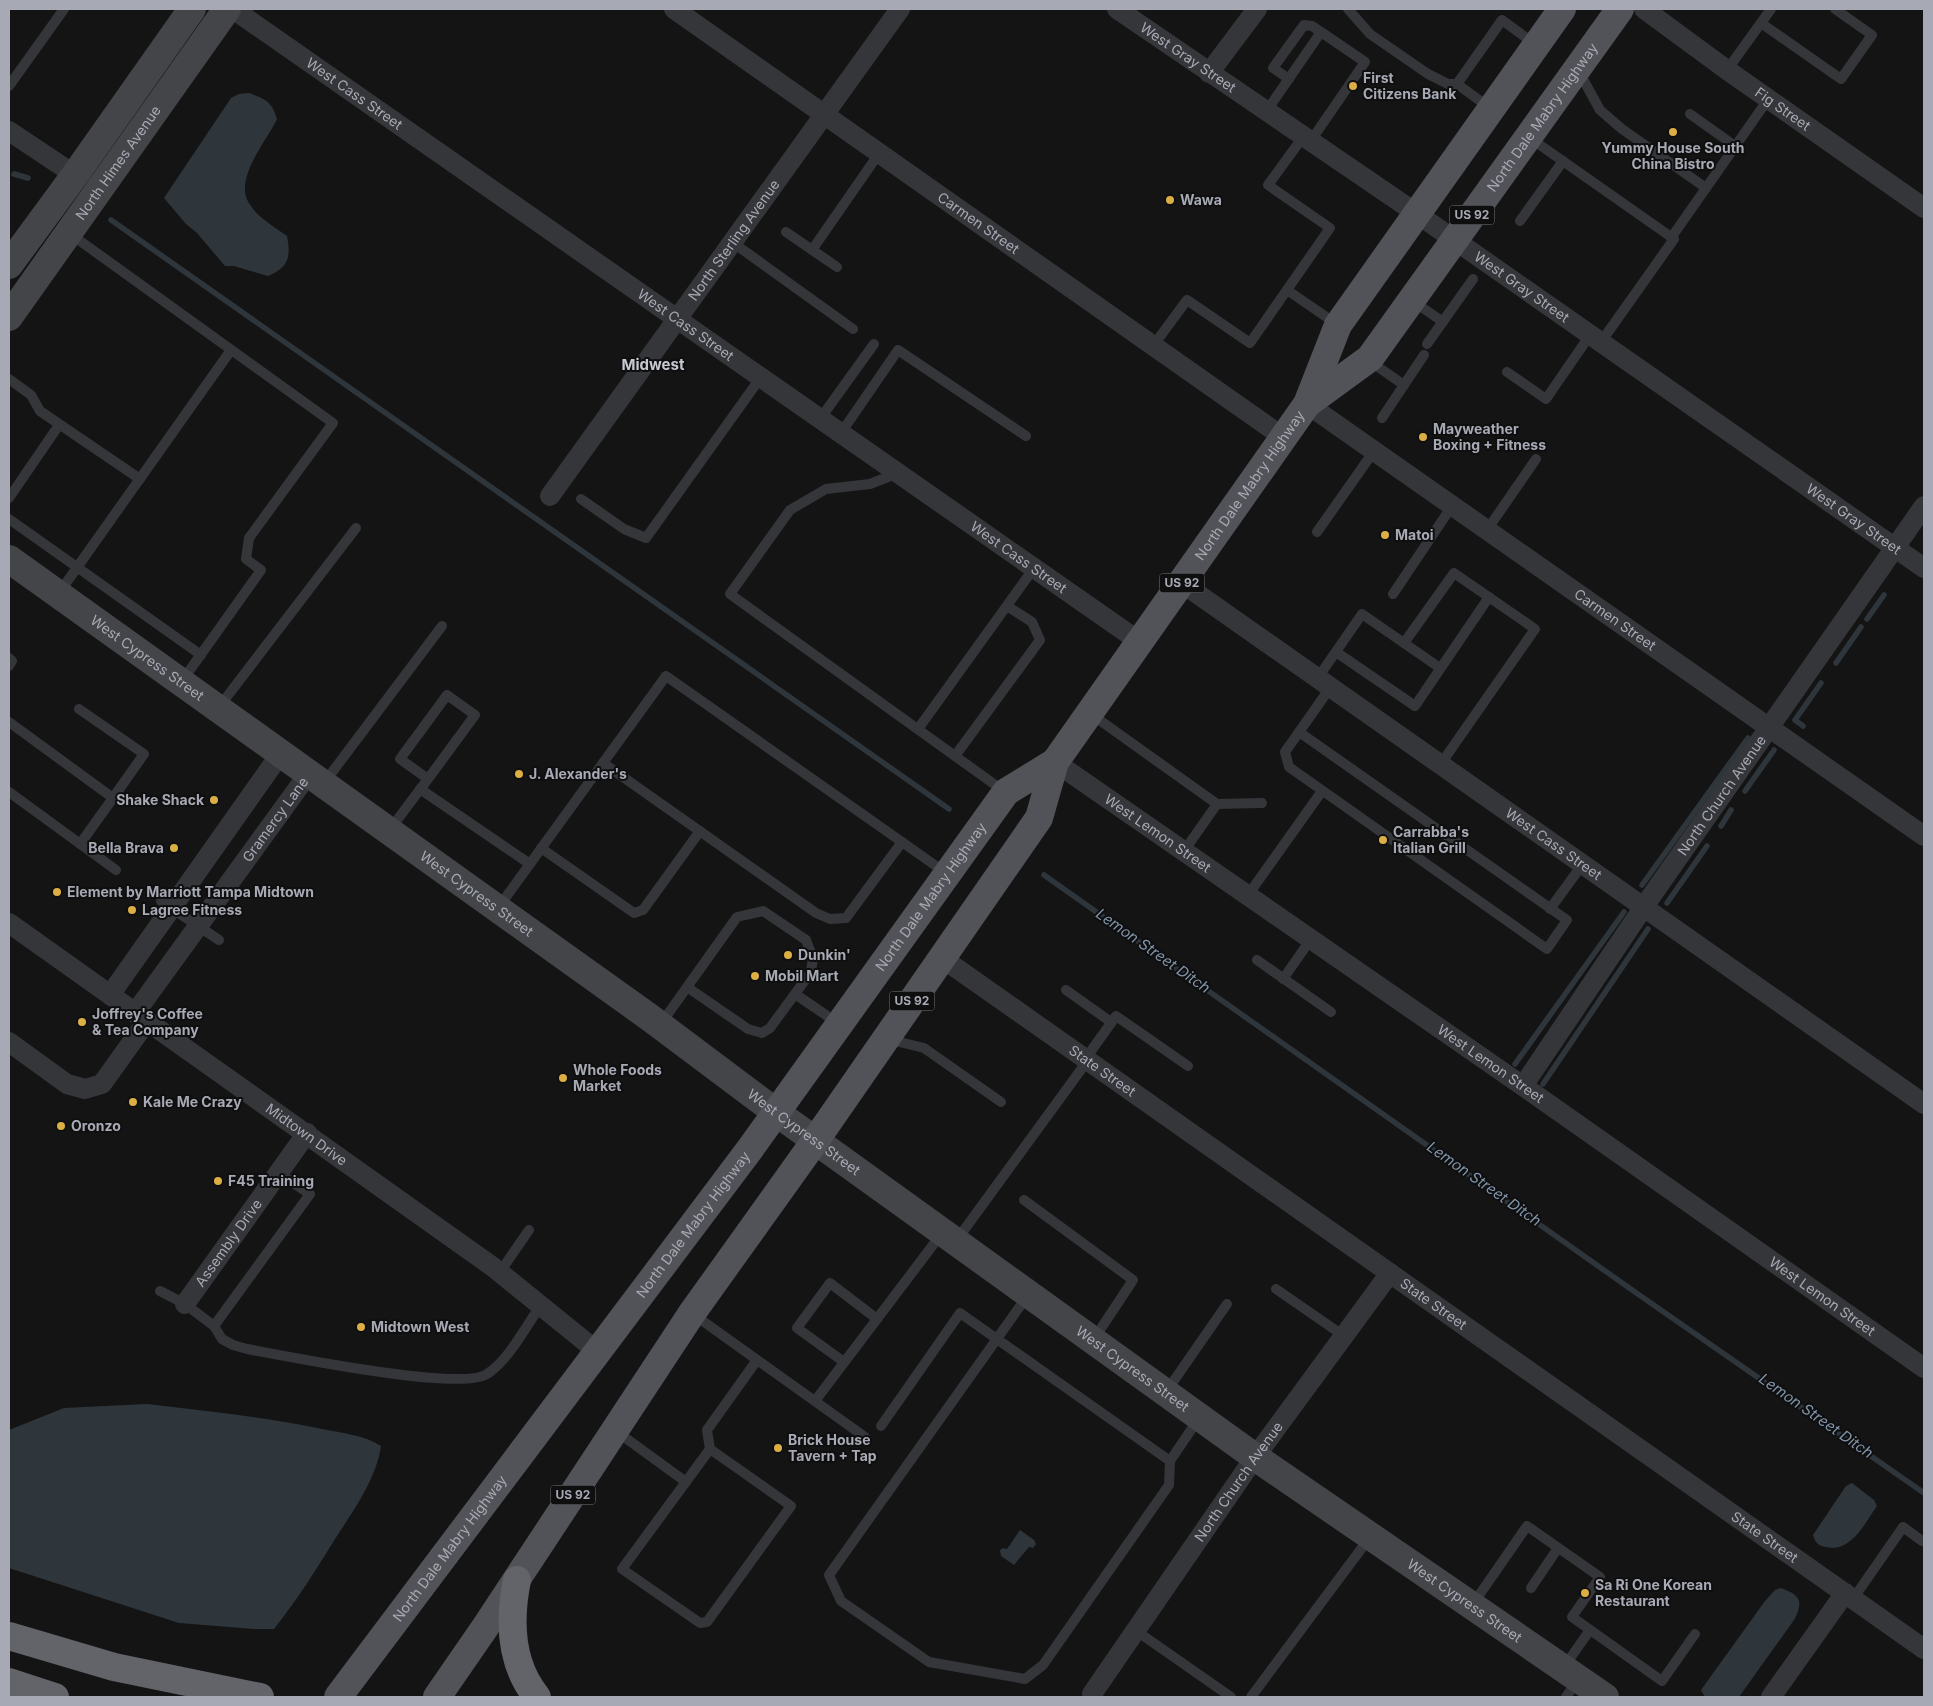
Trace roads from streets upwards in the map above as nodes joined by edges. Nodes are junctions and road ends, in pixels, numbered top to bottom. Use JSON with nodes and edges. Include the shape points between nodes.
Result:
{"nodes":[{"id":1,"x":192,"y":9,"type":"edge"},
{"id":2,"x":227,"y":9,"type":"edge"},
{"id":3,"x":233,"y":9,"type":"edge"},
{"id":4,"x":674,"y":9,"type":"edge"},
{"id":5,"x":900,"y":9,"type":"edge"},
{"id":6,"x":1117,"y":9,"type":"edge"},
{"id":7,"x":1142,"y":9,"type":"edge"},
{"id":8,"x":1257,"y":9,"type":"edge"},
{"id":9,"x":1562,"y":9,"type":"edge"},
{"id":10,"x":1620,"y":9,"type":"edge"},
{"id":11,"x":1644,"y":9,"type":"edge"},
{"id":12,"x":1162,"y":40,"type":"junction"},
{"id":13,"x":159,"y":55,"type":"junction"},
{"id":14,"x":1209,"y":73,"type":"junction"},
{"id":15,"x":825,"y":114,"type":"junction"},
{"id":16,"x":9,"y":131,"type":"edge"},
{"id":17,"x":75,"y":175,"type":"junction"},
{"id":18,"x":1924,"y":208,"type":"edge"},
{"id":19,"x":1416,"y":213,"type":"junction"},
{"id":20,"x":69,"y":233,"type":"junction"},
{"id":21,"x":1455,"y":240,"type":"junction"},
{"id":22,"x":9,"y":265,"type":"edge"},
{"id":23,"x":9,"y":318,"type":"edge"},
{"id":24,"x":676,"y":318,"type":"junction"},
{"id":25,"x":1307,"y":404,"type":"junction"},
{"id":26,"x":1283,"y":437,"type":"junction"},
{"id":27,"x":550,"y":496,"type":"dead end"},
{"id":28,"x":1924,"y":506,"type":"edge"},
{"id":29,"x":1895,"y":548,"type":"junction"},
{"id":30,"x":9,"y":559,"type":"edge"},
{"id":31,"x":1924,"y":568,"type":"edge"},
{"id":32,"x":1182,"y":583,"type":"junction"},
{"id":33,"x":1140,"y":642,"type":"junction"},
{"id":34,"x":1770,"y":728,"type":"junction"},
{"id":35,"x":281,"y":753,"type":"junction"},
{"id":36,"x":1056,"y":762,"type":"junction"},
{"id":37,"x":316,"y":778,"type":"junction"},
{"id":38,"x":1924,"y":836,"type":"edge"},
{"id":39,"x":1643,"y":908,"type":"junction"},
{"id":40,"x":9,"y":923,"type":"edge"},
{"id":41,"x":942,"y":958,"type":"junction"},
{"id":42,"x":110,"y":995,"type":"junction"},
{"id":43,"x":141,"y":1017,"type":"junction"},
{"id":44,"x":9,"y":1042,"type":"edge"},
{"id":45,"x":1523,"y":1086,"type":"junction"},
{"id":46,"x":1924,"y":1104,"type":"edge"},
{"id":47,"x":776,"y":1113,"type":"junction"},
{"id":48,"x":307,"y":1133,"type":"junction"},
{"id":49,"x":815,"y":1141,"type":"junction"},
{"id":50,"x":1390,"y":1273,"type":"junction"},
{"id":51,"x":185,"y":1304,"type":"road end"},
{"id":52,"x":598,"y":1352,"type":"junction"},
{"id":53,"x":1924,"y":1368,"type":"edge"},
{"id":54,"x":1255,"y":1457,"type":"junction"},
{"id":55,"x":517,"y":1580,"type":"junction"},
{"id":56,"x":1849,"y":1596,"type":"junction"},
{"id":57,"x":9,"y":1636,"type":"edge"},
{"id":58,"x":1924,"y":1649,"type":"edge"},
{"id":59,"x":9,"y":1682,"type":"edge"},
{"id":60,"x":1569,"y":1682,"type":"edge"},
{"id":61,"x":1092,"y":1694,"type":"dead end"},
{"id":62,"x":55,"y":1697,"type":"edge"},
{"id":63,"x":260,"y":1697,"type":"edge"},
{"id":64,"x":338,"y":1697,"type":"edge"},
{"id":65,"x":437,"y":1697,"type":"edge"},
{"id":66,"x":537,"y":1697,"type":"edge"},
{"id":67,"x":1605,"y":1697,"type":"edge"},
{"id":68,"x":1771,"y":1697,"type":"edge"}],
"edges":[{"from":1,"to":13,"type":"street","name":"North Himes Avenue"},
{"from":2,"to":20,"type":"street","name":"North Himes Avenue"},
{"from":3,"to":24,"type":"street","name":"West Cass Street"},
{"from":4,"to":15,"type":"street","name":"Carmen Street"},
{"from":5,"to":15,"type":"street","name":"North Sterling Avenue"},
{"from":6,"to":12,"type":"street","name":"West Gray Street"},
{"from":7,"to":12,"type":"street"},
{"from":8,"to":14,"type":"street"},
{"from":9,"to":19,"type":"main road","name":"North Dale Mabry Highway","number":"US 92"},
{"from":10,"to":21,"type":"main road","name":"North Dale Mabry Highway","number":"US 92"},
{"from":11,"to":18,"type":"street","name":"Fig Street"},
{"from":12,"to":14,"type":"street","name":"West Gray Street"},
{"from":13,"to":17,"type":"street","name":"North Himes Avenue"},
{"from":13,"to":20,"type":"street","via":[[166,69],[71,202]]},
{"from":14,"to":19,"type":"street","name":"West Gray Street"},
{"from":15,"to":24,"type":"street","name":"North Sterling Avenue"},
{"from":15,"to":26,"type":"street","name":"Carmen Street"},
{"from":16,"to":17,"type":"street"},
{"from":17,"to":22,"type":"street","name":"North Himes Avenue"},
{"from":19,"to":21,"type":"street","name":"West Gray Street"},
{"from":19,"to":25,"type":"main road","name":"North Dale Mabry Highway","number":"US 92","via":[[1338,325]]},
{"from":20,"to":23,"type":"street","name":"North Himes Avenue"},
{"from":21,"to":25,"type":"main road","name":"North Dale Mabry Highway","number":"US 92","via":[[1368,359]]},
{"from":21,"to":29,"type":"street","name":"West Gray Street"},
{"from":24,"to":27,"type":"street","name":"North Sterling Avenue"},
{"from":24,"to":33,"type":"street","name":"West Cass Street"},
{"from":25,"to":26,"type":"main road","name":"North Dale Mabry Highway","number":"US 92"},
{"from":25,"to":34,"type":"street","name":"Carmen Street"},
{"from":26,"to":32,"type":"main road","name":"North Dale Mabry Highway","number":"US 92"},
{"from":28,"to":29,"type":"street","name":"North Church Avenue"},
{"from":29,"to":31,"type":"street","name":"West Gray Street"},
{"from":29,"to":34,"type":"street","name":"North Church Avenue"},
{"from":30,"to":35,"type":"street","name":"West Cypress Street"},
{"from":32,"to":33,"type":"main road","name":"North Dale Mabry Highway","number":"US 92"},
{"from":32,"to":39,"type":"street","name":"West Cass Street"},
{"from":33,"to":36,"type":"main road","name":"North Dale Mabry Highway","number":"US 92"},
{"from":34,"to":38,"type":"street","name":"Carmen Street"},
{"from":34,"to":39,"type":"street","name":"North Church Avenue"},
{"from":35,"to":37,"type":"street","name":"West Cypress Street"},
{"from":35,"to":42,"type":"street","via":[[166,905]]},
{"from":36,"to":41,"type":"main road","name":"North Dale Mabry Highway","number":"US 92","via":[[1040,818]]},
{"from":36,"to":45,"type":"street","name":"West Lemon Street"},
{"from":36,"to":47,"type":"main road","name":"North Dale Mabry Highway","number":"US 92","via":[[1006,792]]},
{"from":37,"to":43,"type":"street","name":"Gramercy Lane","via":[[197,927]]},
{"from":37,"to":47,"type":"street","name":"West Cypress Street","via":[[660,1025]]},
{"from":39,"to":45,"type":"street","name":"North Church Avenue"},
{"from":39,"to":46,"type":"street","name":"West Cass Street"},
{"from":40,"to":42,"type":"street","name":"Midtown Drive"},
{"from":41,"to":49,"type":"main road","name":"North Dale Mabry Highway","number":"US 92"},
{"from":41,"to":50,"type":"street","name":"State Street"},
{"from":42,"to":43,"type":"street","name":"Midtown Drive"},
{"from":43,"to":44,"type":"street","name":"Gramercy Lane","via":[[102,1084],[85,1089],[67,1084]]},
{"from":43,"to":48,"type":"street","name":"Midtown Drive"},
{"from":45,"to":53,"type":"street","name":"West Lemon Street"},
{"from":47,"to":49,"type":"street","name":"West Cypress Street"},
{"from":47,"to":52,"type":"main road","name":"North Dale Mabry Highway","number":"US 92"},
{"from":48,"to":51,"type":"street","name":"Assembly Drive"},
{"from":48,"to":52,"type":"street","name":"Midtown Drive","via":[[500,1272]]},
{"from":49,"to":54,"type":"street","name":"West Cypress Street"},
{"from":49,"to":55,"type":"main road","name":"North Dale Mabry Highway","number":"US 92","via":[[692,1313]]},
{"from":50,"to":54,"type":"street","name":"North Church Avenue"},
{"from":50,"to":56,"type":"street","name":"State Street"},
{"from":52,"to":64,"type":"main road","name":"North Dale Mabry Highway","number":"US 92"},
{"from":54,"to":60,"type":"street","name":"West Cypress Street","via":[[1472,1606]]},
{"from":54,"to":61,"type":"street","name":"North Church Avenue"},
{"from":55,"to":65,"type":"main road","name":"North Dale Mabry Highway","number":"US 92"},
{"from":55,"to":66,"type":"highway","via":[[513,1601],[515,1649],[524,1679]]},
{"from":56,"to":58,"type":"street","name":"State Street"},
{"from":56,"to":68,"type":"street"},
{"from":57,"to":63,"type":"highway","via":[[114,1667]]},
{"from":59,"to":62,"type":"highway"},
{"from":60,"to":67,"type":"street","name":"West Cypress Street"}]}
